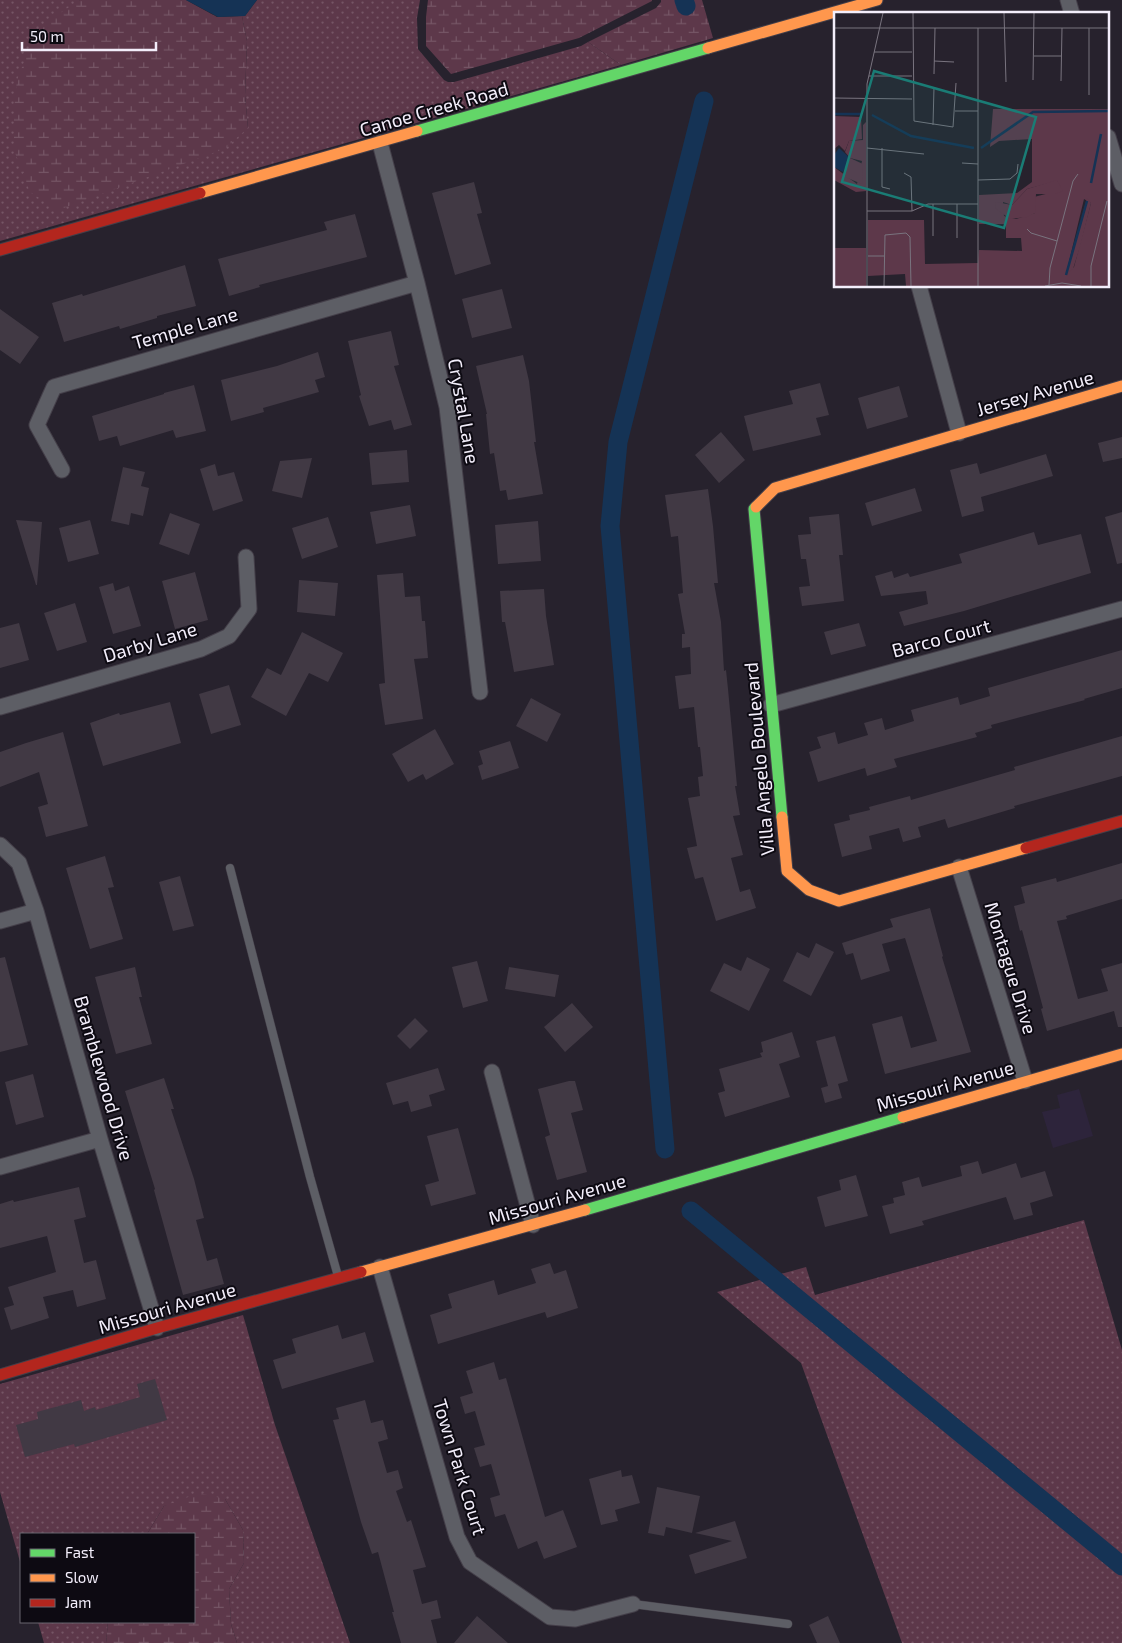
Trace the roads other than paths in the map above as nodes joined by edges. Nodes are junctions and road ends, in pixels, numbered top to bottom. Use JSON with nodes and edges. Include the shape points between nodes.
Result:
{"nodes":[{"id":1,"x":877,"y":0,"type":"edge"},
{"id":2,"x":844,"y":8,"type":"edge"},
{"id":3,"x":380,"y":143,"type":"junction"},
{"id":4,"x":1110,"y":144,"type":"edge"},
{"id":5,"x":1122,"y":184,"type":"edge"},
{"id":6,"x":0,"y":250,"type":"edge"},
{"id":7,"x":417,"y":283,"type":"junction"},
{"id":8,"x":920,"y":288,"type":"edge"},
{"id":9,"x":1122,"y":386,"type":"edge"},
{"id":10,"x":958,"y":434,"type":"junction"},
{"id":11,"x":62,"y":470,"type":"dead end"},
{"id":12,"x":246,"y":557,"type":"dead end"},
{"id":13,"x":1122,"y":609,"type":"edge"},
{"id":14,"x":480,"y":692,"type":"dead end"},
{"id":15,"x":771,"y":705,"type":"junction"},
{"id":16,"x":0,"y":707,"type":"edge"},
{"id":17,"x":1122,"y":821,"type":"edge"},
{"id":18,"x":0,"y":845,"type":"edge"},
{"id":19,"x":959,"y":866,"type":"junction"},
{"id":20,"x":230,"y":868,"type":"dead end"},
{"id":21,"x":36,"y":910,"type":"junction"},
{"id":22,"x":0,"y":921,"type":"edge"},
{"id":23,"x":1122,"y":1054,"type":"edge"},
{"id":24,"x":492,"y":1072,"type":"dead end"},
{"id":25,"x":1025,"y":1081,"type":"junction"},
{"id":26,"x":100,"y":1139,"type":"junction"},
{"id":27,"x":0,"y":1167,"type":"edge"},
{"id":28,"x":534,"y":1224,"type":"junction"},
{"id":29,"x":380,"y":1267,"type":"junction"},
{"id":30,"x":338,"y":1278,"type":"junction"},
{"id":31,"x":157,"y":1328,"type":"junction"},
{"id":32,"x":0,"y":1375,"type":"edge"},
{"id":33,"x":633,"y":1604,"type":"joint"},
{"id":34,"x":788,"y":1624,"type":"dead end"}],
"edges":[{"from":1,"to":2,"type":"street","name":"Canoe Creek Road"},
{"from":2,"to":3,"type":"street","name":"Canoe Creek Road"},
{"from":3,"to":6,"type":"street","name":"Canoe Creek Road"},
{"from":3,"to":7,"type":"street","name":"Crystal Lane"},
{"from":4,"to":5,"type":"street"},
{"from":7,"to":11,"type":"street","name":"Temple Lane","via":[[54,387],[37,425]]},
{"from":7,"to":14,"type":"street","name":"Crystal Lane","via":[[447,407]]},
{"from":8,"to":10,"type":"street"},
{"from":9,"to":10,"type":"street","name":"Jersey Avenue"},
{"from":10,"to":15,"type":"street","name":"Villa Angelo Boulevard","via":[[775,488],[754,509]]},
{"from":12,"to":16,"type":"street","name":"Darby Lane","via":[[249,609],[228,636],[201,649]]},
{"from":13,"to":15,"type":"street","name":"Barco Court"},
{"from":15,"to":19,"type":"street","name":"Villa Angelo Boulevard","via":[[787,871],[809,890],[839,901]]},
{"from":17,"to":19,"type":"street","name":"Villa Angelo Boulevard"},
{"from":18,"to":21,"type":"street","name":"Bramblewood Drive","via":[[19,863]]},
{"from":19,"to":25,"type":"street","name":"Montague Drive"},
{"from":20,"to":30,"type":"lane"},
{"from":21,"to":22,"type":"street"},
{"from":21,"to":26,"type":"street","name":"Bramblewood Drive"},
{"from":23,"to":25,"type":"street","name":"Missouri Avenue"},
{"from":24,"to":28,"type":"street"},
{"from":25,"to":28,"type":"street","name":"Missouri Avenue"},
{"from":26,"to":27,"type":"street"},
{"from":26,"to":31,"type":"street","name":"Bramblewood Drive"},
{"from":28,"to":29,"type":"street","name":"Missouri Avenue"},
{"from":29,"to":30,"type":"street","name":"Missouri Avenue"},
{"from":29,"to":33,"type":"street","name":"Town Park Court","via":[[457,1537],[470,1562],[550,1617],[576,1618]]},
{"from":30,"to":31,"type":"street","name":"Missouri Avenue"},
{"from":31,"to":32,"type":"street","name":"Missouri Avenue"},
{"from":33,"to":34,"type":"lane"}]}
